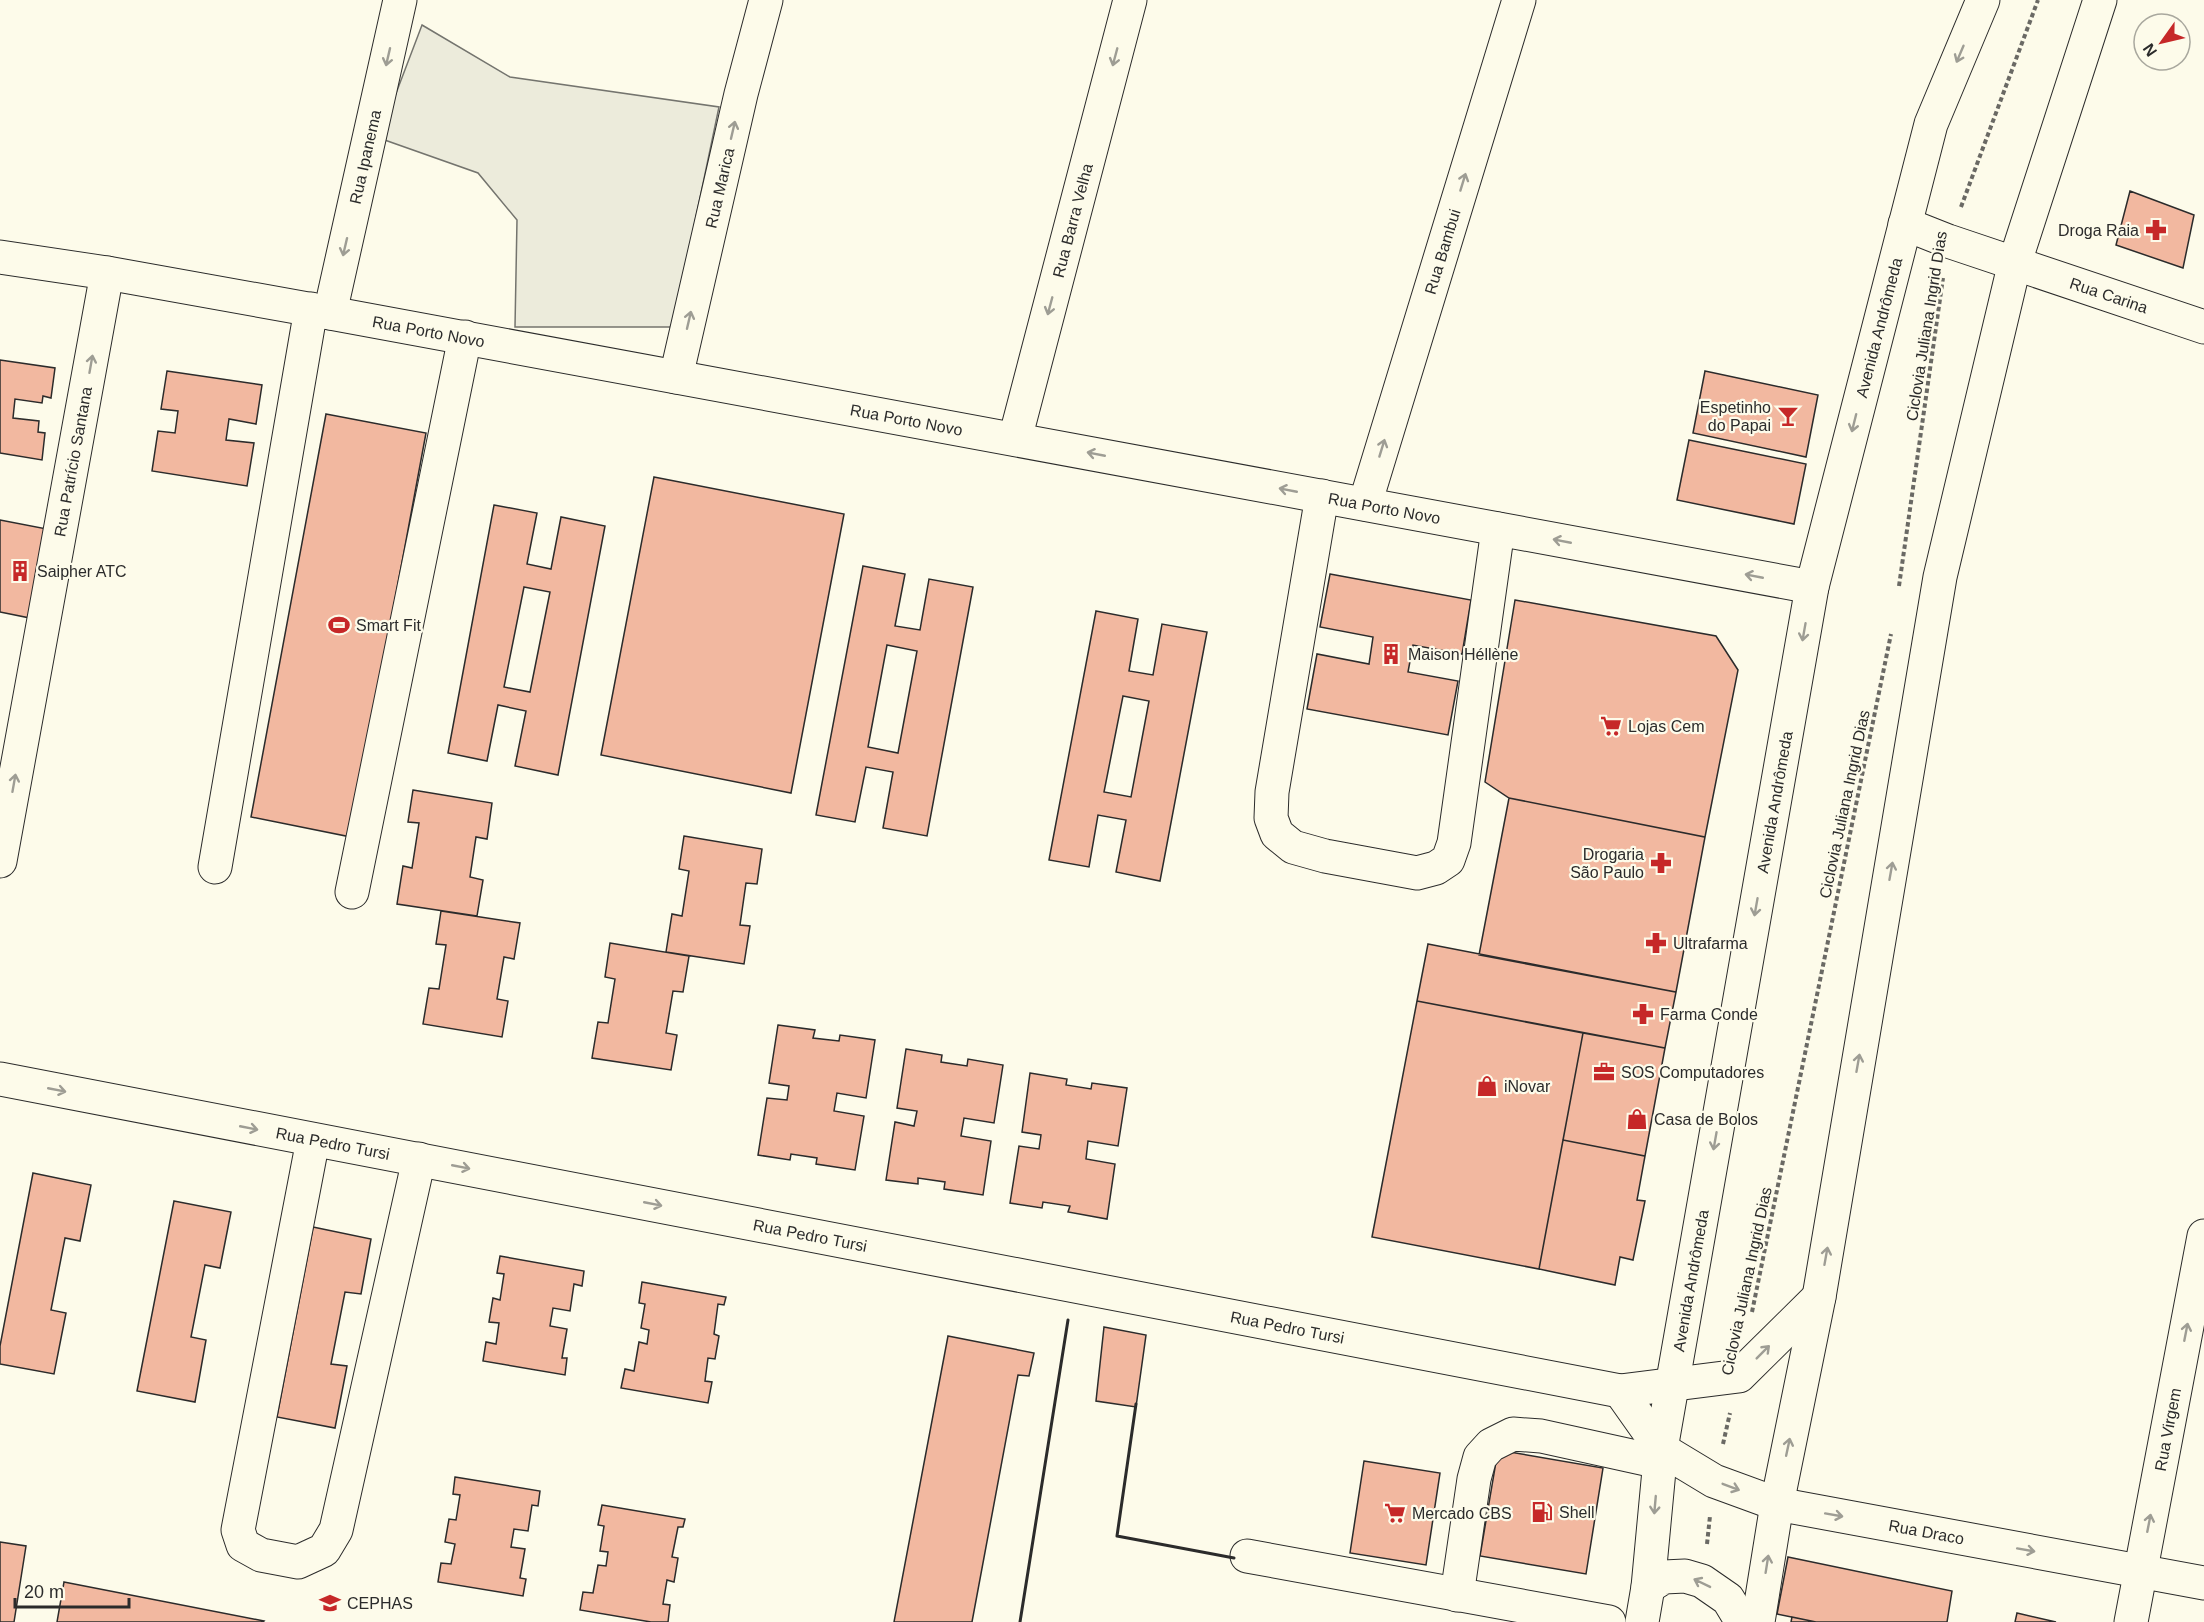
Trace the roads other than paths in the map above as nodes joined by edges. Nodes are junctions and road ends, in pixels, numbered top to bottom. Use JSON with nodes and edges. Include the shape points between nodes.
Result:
{"nodes":[{"id":1,"x":400,"y":0,"type":"edge"},
{"id":2,"x":766,"y":0,"type":"edge"},
{"id":3,"x":1130,"y":0,"type":"edge"},
{"id":4,"x":1520,"y":0,"type":"edge"},
{"id":5,"x":1983,"y":0,"type":"edge"},
{"id":6,"x":2100,"y":0,"type":"edge"},
{"id":7,"x":1905,"y":224,"type":"junction"},
{"id":8,"x":0,"y":257,"type":"edge"},
{"id":9,"x":2015,"y":262,"type":"junction"},
{"id":10,"x":107,"y":273,"type":"junction"},
{"id":11,"x":321,"y":311,"type":"junction"},
{"id":12,"x":2204,"y":327,"type":"edge"},
{"id":13,"x":465,"y":338,"type":"junction"},
{"id":14,"x":676,"y":377,"type":"junction"},
{"id":15,"x":1015,"y":439,"type":"junction"},
{"id":16,"x":1322,"y":496,"type":"junction"},
{"id":17,"x":1365,"y":504,"type":"junction"},
{"id":18,"x":1498,"y":529,"type":"junction"},
{"id":19,"x":1812,"y":587,"type":"junction"},
{"id":20,"x":0,"y":861,"type":"edge"},
{"id":21,"x":215,"y":867,"type":"dead end"},
{"id":22,"x":352,"y":892,"type":"dead end"},
{"id":23,"x":0,"y":1079,"type":"edge"},
{"id":24,"x":313,"y":1140,"type":"junction"},
{"id":25,"x":419,"y":1159,"type":"junction"},
{"id":26,"x":2204,"y":1236,"type":"edge"},
{"id":27,"x":1819,"y":1297,"type":"junction"},
{"id":28,"x":1672,"y":1384,"type":"junction"},
{"id":29,"x":1620,"y":1390,"type":"junction"},
{"id":30,"x":1660,"y":1456,"type":"junction"},
{"id":31,"x":1777,"y":1504,"type":"junction"},
{"id":32,"x":1247,"y":1556,"type":"dead end"},
{"id":33,"x":2140,"y":1571,"type":"junction"},
{"id":34,"x":2204,"y":1583,"type":"edge"},
{"id":35,"x":1648,"y":1587,"type":"junction"},
{"id":36,"x":1457,"y":1595,"type":"junction"},
{"id":37,"x":1609,"y":1622,"type":"edge"},
{"id":38,"x":1642,"y":1622,"type":"edge"},
{"id":39,"x":1742,"y":1622,"type":"edge"},
{"id":40,"x":1758,"y":1622,"type":"edge"},
{"id":41,"x":2131,"y":1622,"type":"edge"}],
"edges":[{"from":1,"to":11,"type":"street","name":"Rua Ipanema","one_way":true},
{"from":14,"to":2,"type":"street","name":"Rua Marica","one_way":true},
{"from":3,"to":15,"type":"street","name":"Rua Barra Velha","one_way":true},
{"from":17,"to":4,"type":"street","name":"Rua Bambui","one_way":true},
{"from":5,"to":7,"type":"street","name":"Avenida Andrômeda","one_way":true,"via":[[1930,124]]},
{"from":6,"to":9,"type":"street"},
{"from":7,"to":9,"type":"street","name":"Rua Carina"},
{"from":7,"to":19,"type":"street","name":"Avenida Andrômeda","one_way":true},
{"from":8,"to":10,"type":"street","name":"Rua Porto Novo"},
{"from":9,"to":12,"type":"street","name":"Rua Carina"},
{"from":27,"to":9,"type":"street","one_way":true,"via":[[1940,577]]},
{"from":10,"to":11,"type":"street","name":"Rua Porto Novo"},
{"from":20,"to":10,"type":"street","name":"Rua Patrício Santana","one_way":true},
{"from":11,"to":13,"type":"street","name":"Rua Porto Novo"},
{"from":11,"to":21,"type":"street","name":"Rua Ipanema"},
{"from":13,"to":14,"type":"street","name":"Rua Porto Novo"},
{"from":13,"to":22,"type":"street"},
{"from":14,"to":15,"type":"street","name":"Rua Porto Novo"},
{"from":16,"to":15,"type":"street","name":"Rua Porto Novo","one_way":true},
{"from":16,"to":17,"type":"street","name":"Rua Porto Novo"},
{"from":16,"to":18,"type":"street","via":[[1270,818],[1276,834],[1293,847],[1336,858],[1417,873],[1448,860],[1454,843]]},
{"from":17,"to":18,"type":"street","name":"Rua Porto Novo"},
{"from":19,"to":18,"type":"street","name":"Rua Porto Novo","one_way":true},
{"from":19,"to":28,"type":"street","name":"Avenida Andrômeda","one_way":true},
{"from":23,"to":24,"type":"street","name":"Rua Pedro Tursi","one_way":true},
{"from":24,"to":25,"type":"street","name":"Rua Pedro Tursi"},
{"from":24,"to":25,"type":"street","via":[[238,1530],[243,1545],[261,1555],[298,1562],[324,1550],[336,1530]]},
{"from":25,"to":29,"type":"street","name":"Rua Pedro Tursi","one_way":true},
{"from":33,"to":26,"type":"street","name":"Rua Virgem","one_way":true},
{"from":28,"to":27,"type":"street","name":"Rua Pedro Tursi","one_way":true,"via":[[1739,1376]]},
{"from":31,"to":27,"type":"street","one_way":true},
{"from":28,"to":29,"type":"street","name":"Rua Pedro Tursi"},
{"from":28,"to":30,"type":"street","name":"Avenida Andrômeda"},
{"from":29,"to":30,"type":"street"},
{"from":30,"to":31,"type":"street","name":"Rua Draco","one_way":true},
{"from":30,"to":35,"type":"street","name":"Avenida Andrômeda","one_way":true},
{"from":30,"to":36,"type":"street","via":[[1513,1434],[1491,1445],[1480,1457],[1474,1479]]},
{"from":31,"to":33,"type":"street","name":"Rua Draco","one_way":true},
{"from":40,"to":31,"type":"street","one_way":true},
{"from":32,"to":36,"type":"street"},
{"from":33,"to":34,"type":"street","name":"Rua Draco"},
{"from":33,"to":41,"type":"street","name":"Rua Virgem"},
{"from":35,"to":38,"type":"street","name":"Avenida Andrômeda"},
{"from":39,"to":35,"type":"street","one_way":true,"via":[[1728,1599],[1702,1581],[1685,1576],[1664,1577]]},
{"from":36,"to":37,"type":"street"}]}
